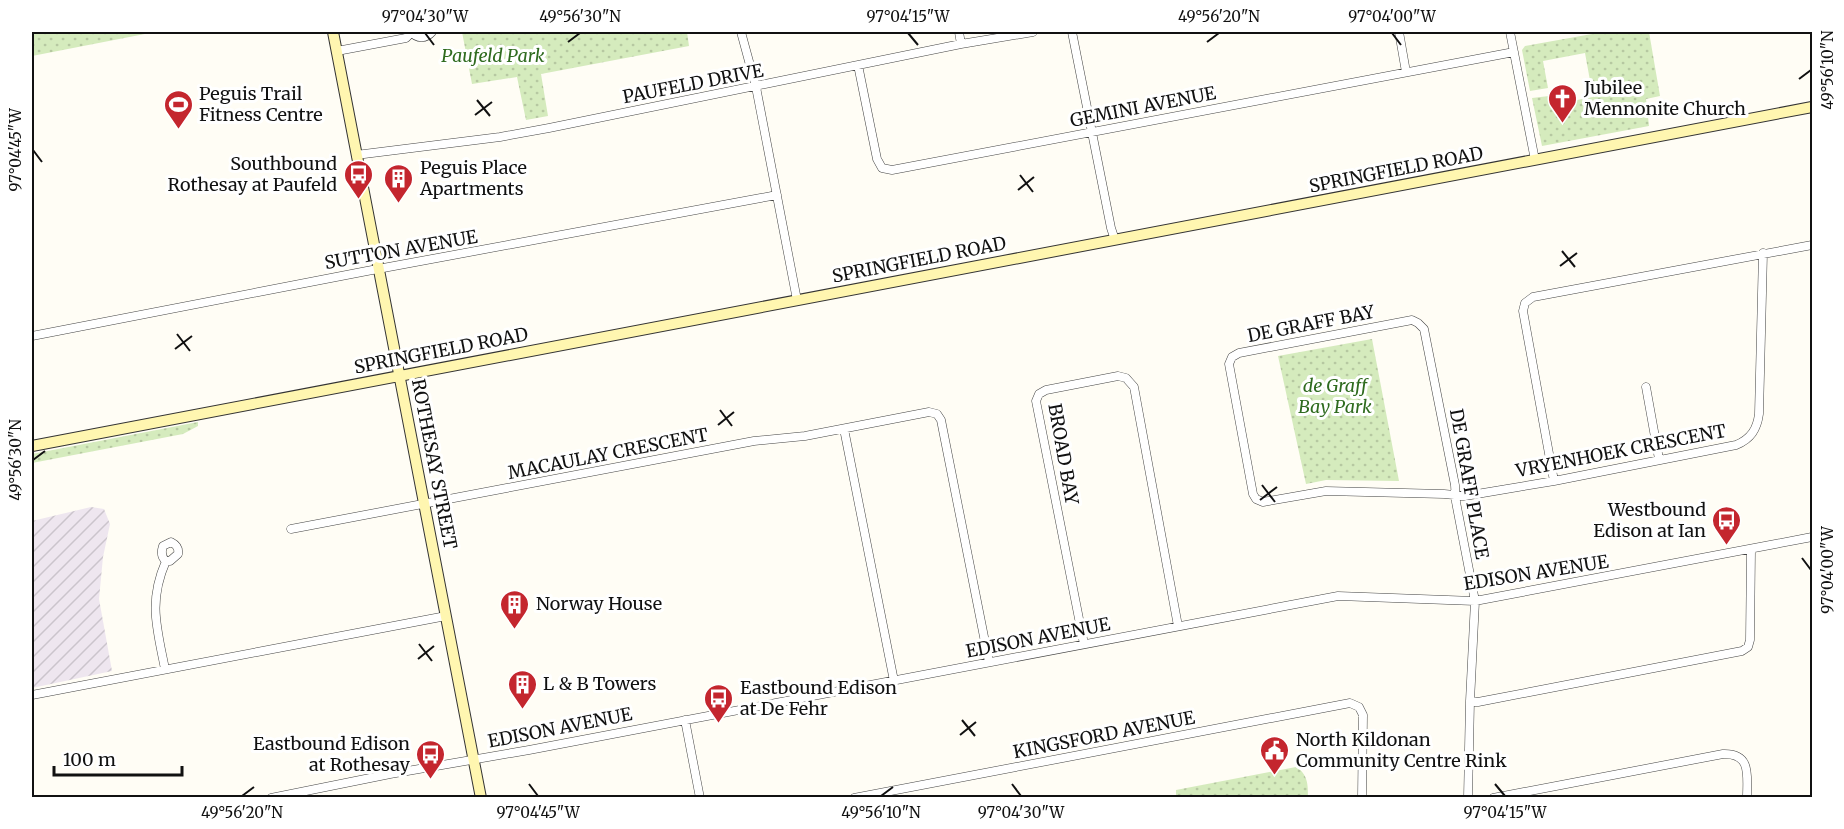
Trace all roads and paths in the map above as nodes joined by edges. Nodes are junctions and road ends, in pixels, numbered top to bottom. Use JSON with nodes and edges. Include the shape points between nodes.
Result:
{"nodes":[{"id":1,"x":333,"y":32,"type":"edge"},
{"id":2,"x":411,"y":32,"type":"edge"},
{"id":3,"x":432,"y":32,"type":"edge"},
{"id":4,"x":741,"y":32,"type":"edge"},
{"id":5,"x":959,"y":32,"type":"edge"},
{"id":6,"x":1033,"y":32,"type":"edge"},
{"id":7,"x":1072,"y":32,"type":"edge"},
{"id":8,"x":1399,"y":32,"type":"edge"},
{"id":9,"x":1510,"y":32,"type":"edge"},
{"id":10,"x":961,"y":44,"type":"junction"},
{"id":11,"x":337,"y":51,"type":"junction"},
{"id":12,"x":1514,"y":52,"type":"junction"},
{"id":13,"x":858,"y":65,"type":"junction"},
{"id":14,"x":1407,"y":72,"type":"junction"},
{"id":15,"x":756,"y":87,"type":"junction"},
{"id":16,"x":1812,"y":107,"type":"edge"},
{"id":17,"x":1092,"y":132,"type":"junction"},
{"id":18,"x":356,"y":155,"type":"junction"},
{"id":19,"x":1535,"y":160,"type":"junction"},
{"id":20,"x":777,"y":195,"type":"junction"},
{"id":21,"x":1115,"y":240,"type":"junction"},
{"id":22,"x":1812,"y":245,"type":"edge"},
{"id":23,"x":1763,"y":254,"type":"junction"},
{"id":24,"x":378,"y":269,"type":"junction"},
{"id":25,"x":797,"y":300,"type":"junction"},
{"id":26,"x":1418,"y":323,"type":"joint"},
{"id":27,"x":32,"y":336,"type":"edge"},
{"id":28,"x":400,"y":376,"type":"junction"},
{"id":29,"x":1646,"y":387,"type":"dead end"},
{"id":30,"x":844,"y":429,"type":"junction"},
{"id":31,"x":32,"y":446,"type":"edge"},
{"id":32,"x":1659,"y":459,"type":"junction"},
{"id":33,"x":1554,"y":481,"type":"junction"},
{"id":34,"x":1455,"y":494,"type":"junction"},
{"id":35,"x":425,"y":504,"type":"junction"},
{"id":36,"x":291,"y":529,"type":"dead end"},
{"id":37,"x":1812,"y":537,"type":"edge"},
{"id":38,"x":1751,"y":550,"type":"junction"},
{"id":39,"x":166,"y":561,"type":"dead end"},
{"id":40,"x":1474,"y":601,"type":"junction"},
{"id":41,"x":446,"y":616,"type":"junction"},
{"id":42,"x":1178,"y":626,"type":"junction"},
{"id":43,"x":1084,"y":644,"type":"junction"},
{"id":44,"x":989,"y":662,"type":"junction"},
{"id":45,"x":165,"y":669,"type":"junction"},
{"id":46,"x":894,"y":681,"type":"junction"},
{"id":47,"x":32,"y":695,"type":"edge"},
{"id":48,"x":1470,"y":701,"type":"junction"},
{"id":49,"x":685,"y":720,"type":"junction"},
{"id":50,"x":473,"y":760,"type":"junction"},
{"id":51,"x":271,"y":798,"type":"edge"},
{"id":52,"x":480,"y":798,"type":"edge"},
{"id":53,"x":700,"y":798,"type":"edge"},
{"id":54,"x":854,"y":798,"type":"edge"},
{"id":55,"x":1362,"y":798,"type":"edge"},
{"id":56,"x":1468,"y":798,"type":"edge"},
{"id":57,"x":1493,"y":798,"type":"edge"},
{"id":58,"x":1747,"y":798,"type":"edge"}],
"edges":[{"from":1,"to":11,"type":"street","name":"ROTHESAY STREET"},
{"from":2,"to":3,"type":"street","via":[[422,38]]},
{"from":2,"to":11,"type":"street","via":[[406,38]]},
{"from":4,"to":15,"type":"street"},
{"from":5,"to":10,"type":"street"},
{"from":6,"to":10,"type":"street","name":"PAUFELD DRIVE"},
{"from":7,"to":17,"type":"street"},
{"from":8,"to":14,"type":"street"},
{"from":9,"to":12,"type":"street"},
{"from":10,"to":13,"type":"street","name":"PAUFELD DRIVE"},
{"from":11,"to":18,"type":"street","name":"ROTHESAY STREET"},
{"from":12,"to":14,"type":"street","name":"GEMINI AVENUE"},
{"from":12,"to":19,"type":"street"},
{"from":13,"to":15,"type":"street","name":"PAUFELD DRIVE"},
{"from":13,"to":17,"type":"street","name":"GEMINI AVENUE","via":[[882,168],[892,170]]},
{"from":14,"to":17,"type":"street","name":"GEMINI AVENUE"},
{"from":15,"to":18,"type":"street","name":"PAUFELD DRIVE","via":[[500,137]]},
{"from":15,"to":20,"type":"street"},
{"from":16,"to":19,"type":"street","name":"SPRINGFIELD ROAD"},
{"from":17,"to":21,"type":"street"},
{"from":18,"to":24,"type":"street","name":"ROTHESAY STREET"},
{"from":19,"to":21,"type":"street","name":"SPRINGFIELD ROAD"},
{"from":20,"to":24,"type":"street","name":"SUTTON AVENUE"},
{"from":20,"to":25,"type":"street"},
{"from":21,"to":25,"type":"street","name":"SPRINGFIELD ROAD"},
{"from":22,"to":23,"type":"street"},
{"from":23,"to":32,"type":"street","name":"VRYENHOEK CRESCENT","via":[[1757,426],[1752,435],[1737,445]]},
{"from":23,"to":33,"type":"street","via":[[1533,297],[1525,303],[1523,312]]},
{"from":24,"to":27,"type":"street","name":"SUTTON AVENUE"},
{"from":24,"to":28,"type":"street","name":"ROTHESAY STREET"},
{"from":25,"to":28,"type":"street","name":"SPRINGFIELD ROAD"},
{"from":26,"to":34,"type":"street","name":"DE GRAFF PLACE","via":[[1424,329]]},
{"from":26,"to":34,"type":"street","name":"DE GRAFF BAY","via":[[1412,320],[1232,357],[1229,364],[1253,494],[1263,502],[1326,491]]},
{"from":28,"to":31,"type":"street","name":"SPRINGFIELD ROAD"},
{"from":28,"to":35,"type":"street","name":"ROTHESAY STREET"},
{"from":29,"to":32,"type":"street"},
{"from":30,"to":35,"type":"street","name":"MACAULAY CRESCENT","via":[[754,441]]},
{"from":30,"to":44,"type":"street","name":"MACAULAY CRESCENT","via":[[929,412],[941,420]]},
{"from":30,"to":46,"type":"street"},
{"from":32,"to":33,"type":"street","name":"VRYENHOEK CRESCENT"},
{"from":33,"to":34,"type":"street","name":"VRYENHOEK CRESCENT","via":[[1465,496]]},
{"from":34,"to":40,"type":"street","name":"DE GRAFF PLACE"},
{"from":35,"to":36,"type":"street","name":"MACAULAY CRESCENT"},
{"from":35,"to":41,"type":"street","name":"ROTHESAY STREET"},
{"from":37,"to":38,"type":"street","name":"EDISON AVENUE"},
{"from":38,"to":40,"type":"street","name":"EDISON AVENUE"},
{"from":38,"to":48,"type":"street","via":[[1750,640],[1742,651]]},
{"from":39,"to":45,"type":"street","via":[[154,603]]},
{"from":40,"to":42,"type":"street","name":"EDISON AVENUE","via":[[1338,596]]},
{"from":40,"to":48,"type":"street","name":"DE GRAFF PLACE"},
{"from":41,"to":45,"type":"street"},
{"from":41,"to":50,"type":"street","name":"ROTHESAY STREET"},
{"from":42,"to":43,"type":"street","name":"EDISON AVENUE"},
{"from":42,"to":43,"type":"street","name":"BROAD BAY","via":[[1134,387],[1118,376],[1046,390],[1036,401]]},
{"from":43,"to":44,"type":"street","name":"EDISON AVENUE"},
{"from":44,"to":46,"type":"street","name":"EDISON AVENUE"},
{"from":45,"to":47,"type":"street"},
{"from":46,"to":49,"type":"street","name":"EDISON AVENUE"},
{"from":48,"to":56,"type":"street","name":"DE GRAFF PLACE"},
{"from":49,"to":50,"type":"street","name":"EDISON AVENUE"},
{"from":49,"to":53,"type":"street"},
{"from":50,"to":51,"type":"street","name":"EDISON AVENUE"},
{"from":50,"to":52,"type":"street","name":"ROTHESAY STREET"},
{"from":54,"to":55,"type":"street","name":"KINGSFORD AVENUE","via":[[1346,704],[1359,707],[1364,718]]},
{"from":57,"to":58,"type":"street","via":[[1723,754],[1742,759],[1747,771]]}]}
